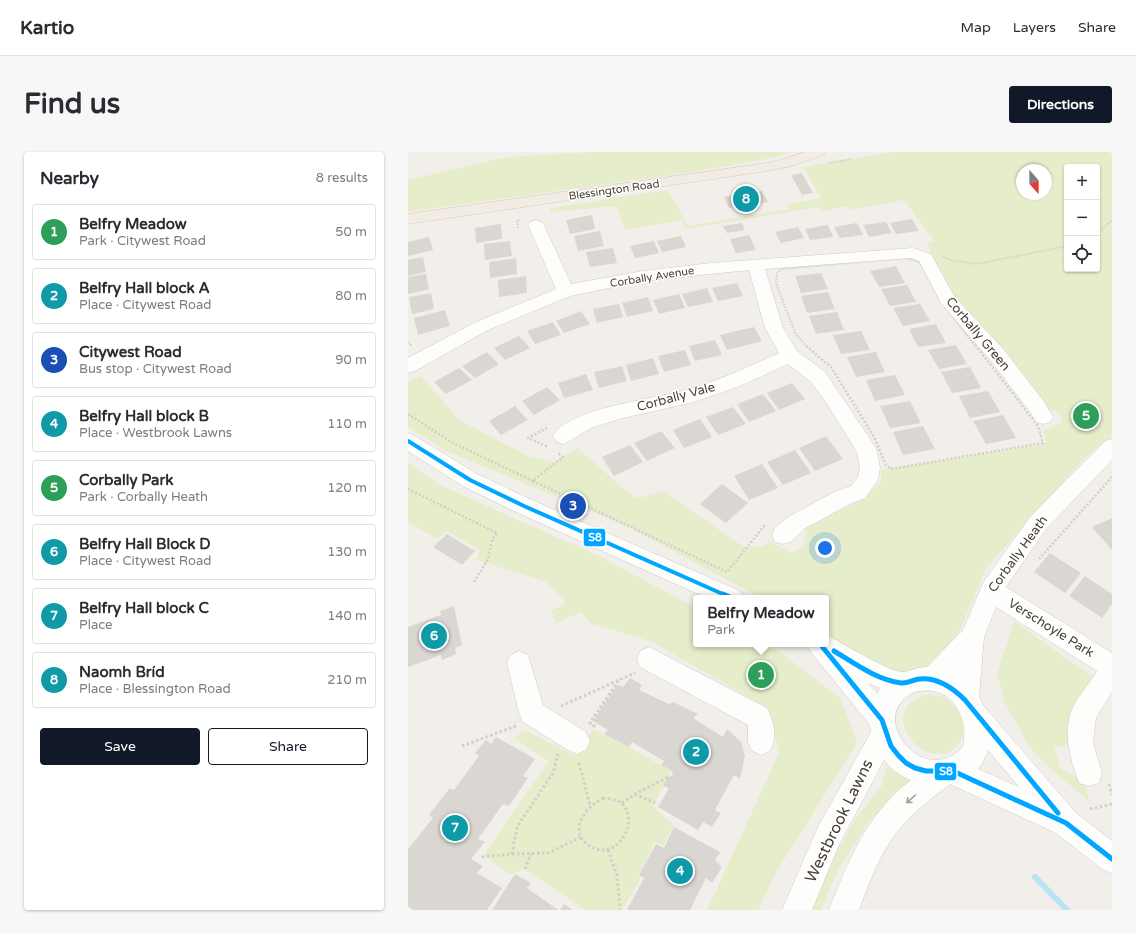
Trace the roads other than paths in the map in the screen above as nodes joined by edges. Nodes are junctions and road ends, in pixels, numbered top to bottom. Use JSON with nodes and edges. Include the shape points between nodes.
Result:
{"nodes":[{"id":1,"x":818,"y":152,"type":"edge"},
{"id":2,"x":408,"y":219,"type":"edge"},
{"id":3,"x":536,"y":225,"type":"dead end"},
{"id":4,"x":913,"y":252,"type":"joint"},
{"id":5,"x":755,"y":264,"type":"junction"},
{"id":6,"x":566,"y":291,"type":"junction"},
{"id":7,"x":790,"y":356,"type":"junction"},
{"id":8,"x":408,"y":365,"type":"edge"},
{"id":9,"x":1043,"y":417,"type":"dead end"},
{"id":10,"x":555,"y":431,"type":"road end"},
{"id":11,"x":408,"y":441,"type":"edge"},
{"id":12,"x":1112,"y":446,"type":"edge"},
{"id":13,"x":782,"y":535,"type":"dead end"},
{"id":14,"x":991,"y":590,"type":"junction"},
{"id":15,"x":725,"y":595,"type":"edge"},
{"id":16,"x":972,"y":636,"type":"junction"},
{"id":17,"x":823,"y":647,"type":"edge"},
{"id":18,"x":826,"y":647,"type":"edge"},
{"id":19,"x":649,"y":659,"type":"road end"},
{"id":20,"x":519,"y":663,"type":"dead end"},
{"id":21,"x":1112,"y":667,"type":"edge"},
{"id":22,"x":933,"y":679,"type":"junction"},
{"id":23,"x":903,"y":684,"type":"junction"},
{"id":24,"x":970,"y":706,"type":"junction"},
{"id":25,"x":883,"y":727,"type":"junction"},
{"id":26,"x":761,"y":742,"type":"dead end"},
{"id":27,"x":576,"y":745,"type":"road end"},
{"id":28,"x":947,"y":772,"type":"junction"},
{"id":29,"x":1089,"y":773,"type":"dead end"},
{"id":30,"x":1066,"y":823,"type":"junction"},
{"id":31,"x":1112,"y":859,"type":"edge"},
{"id":32,"x":797,"y":910,"type":"edge"},
{"id":33,"x":844,"y":910,"type":"edge"}],
"edges":[{"from":1,"to":2,"type":"main road","name":"Blessington Road","via":[[767,167]]},
{"from":3,"to":6,"type":"street"},
{"from":4,"to":5,"type":"street","name":"Corbally Avenue"},
{"from":4,"to":9,"type":"street","name":"Corbally Green","via":[[925,258],[947,299],[998,356]]},
{"from":5,"to":6,"type":"street","name":"Corbally Avenue","via":[[643,276]]},
{"from":5,"to":7,"type":"street","via":[[774,328]]},
{"from":6,"to":8,"type":"street","name":"Corbally Avenue","via":[[482,326]]},
{"from":7,"to":10,"type":"street","name":"Corbally Vale","via":[[733,381],[687,397],[618,412]]},
{"from":7,"to":13,"type":"street","via":[[818,377],[832,396],[867,451],[870,468],[868,480],[858,492],[796,523]]},
{"from":11,"to":15,"type":"street","via":[[470,480]]},
{"from":12,"to":14,"type":"street","name":"Corbally Heath","via":[[1038,523]]},
{"from":14,"to":16,"type":"street","name":"Corbally Heath"},
{"from":14,"to":21,"type":"street","name":"Verschoyle Park"},
{"from":16,"to":22,"type":"street"},
{"from":16,"to":24,"type":"street"},
{"from":17,"to":25,"type":"street"},
{"from":18,"to":23,"type":"street","via":[[872,673]]},
{"from":19,"to":26,"type":"street","via":[[758,717],[762,729]]},
{"from":20,"to":27,"type":"street","via":[[532,713]]},
{"from":21,"to":29,"type":"street","name":"Verschoyle Park","via":[[1106,681],[1083,715],[1080,743]]},
{"from":22,"to":23,"type":"street","via":[[917,679]]},
{"from":22,"to":24,"type":"street","via":[[956,690]]},
{"from":23,"to":25,"type":"street","via":[[891,693],[884,706]]},
{"from":24,"to":28,"type":"street","via":[[978,728],[978,741],[973,754],[964,764]]},
{"from":24,"to":30,"type":"street"},
{"from":25,"to":28,"type":"street","via":[[890,747],[899,758],[926,773]]},
{"from":25,"to":32,"type":"street","name":"Westbrook Lawns","via":[[828,837]]},
{"from":28,"to":30,"type":"street"},
{"from":28,"to":33,"type":"street","one_way":true,"via":[[910,798],[886,823],[863,862]]},
{"from":30,"to":31,"type":"street"}]}
